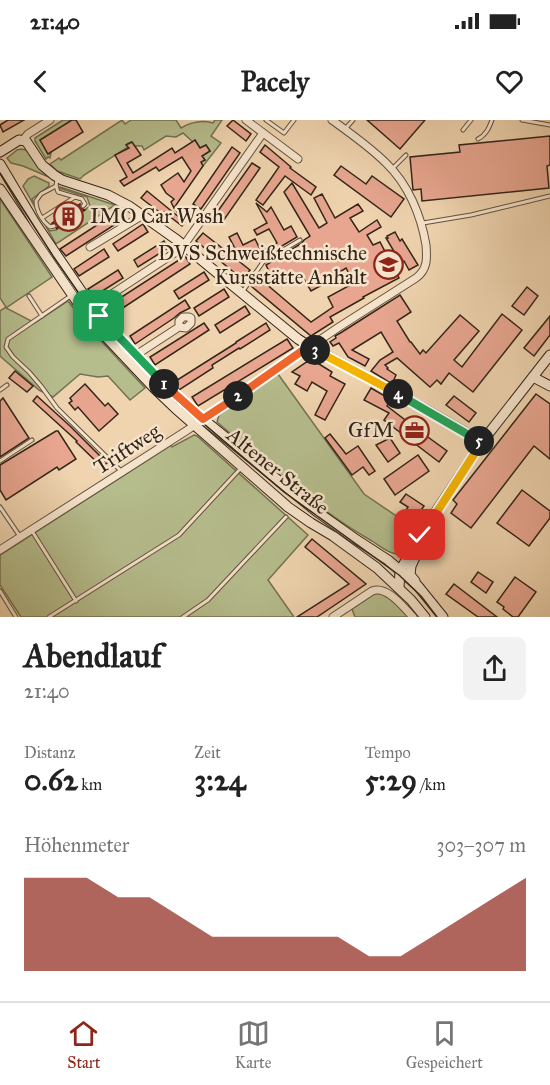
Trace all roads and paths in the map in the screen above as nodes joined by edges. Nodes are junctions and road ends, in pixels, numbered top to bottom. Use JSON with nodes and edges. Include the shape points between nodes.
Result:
{"nodes":[{"id":1,"x":50,"y":120,"type":"edge"},
{"id":2,"x":246,"y":120,"type":"edge"},
{"id":3,"x":266,"y":120,"type":"edge"},
{"id":4,"x":287,"y":120,"type":"edge"},
{"id":5,"x":332,"y":120,"type":"edge"},
{"id":6,"x":353,"y":120,"type":"edge"},
{"id":7,"x":471,"y":120,"type":"edge"},
{"id":8,"x":492,"y":120,"type":"edge"},
{"id":9,"x":522,"y":120,"type":"edge"},
{"id":10,"x":293,"y":122,"type":"edge"},
{"id":11,"x":550,"y":125,"type":"edge"},
{"id":12,"x":345,"y":129,"type":"junction"},
{"id":13,"x":463,"y":130,"type":"dead end"},
{"id":14,"x":263,"y":133,"type":"junction"},
{"id":15,"x":478,"y":139,"type":"dead end"},
{"id":16,"x":23,"y":140,"type":"junction"},
{"id":17,"x":0,"y":153,"type":"edge"},
{"id":18,"x":406,"y":154,"type":"dead end"},
{"id":19,"x":298,"y":159,"type":"dead end"},
{"id":20,"x":0,"y":164,"type":"edge"},
{"id":21,"x":392,"y":169,"type":"junction"},
{"id":22,"x":57,"y":182,"type":"junction"},
{"id":23,"x":0,"y":189,"type":"edge"},
{"id":24,"x":550,"y":196,"type":"edge"},
{"id":25,"x":75,"y":197,"type":"junction"},
{"id":26,"x":83,"y":206,"type":"dead end"},
{"id":27,"x":143,"y":216,"type":"junction"},
{"id":28,"x":42,"y":218,"type":"junction"},
{"id":29,"x":421,"y":223,"type":"junction"},
{"id":30,"x":54,"y":226,"type":"dead end"},
{"id":31,"x":300,"y":240,"type":"dead end"},
{"id":32,"x":184,"y":245,"type":"junction"},
{"id":33,"x":90,"y":247,"type":"dead end"},
{"id":34,"x":242,"y":293,"type":"junction"},
{"id":35,"x":72,"y":295,"type":"junction"},
{"id":36,"x":29,"y":296,"type":"dead end"},
{"id":37,"x":92,"y":307,"type":"junction"},
{"id":38,"x":42,"y":316,"type":"junction"},
{"id":39,"x":179,"y":327,"type":"dead end"},
{"id":40,"x":309,"y":346,"type":"junction"},
{"id":41,"x":136,"y":355,"type":"junction"},
{"id":42,"x":550,"y":355,"type":"edge"},
{"id":43,"x":533,"y":377,"type":"junction"},
{"id":44,"x":7,"y":385,"type":"dead end"},
{"id":45,"x":550,"y":386,"type":"edge"},
{"id":46,"x":0,"y":390,"type":"edge"},
{"id":47,"x":203,"y":419,"type":"junction"},
{"id":48,"x":194,"y":425,"type":"junction"},
{"id":49,"x":32,"y":440,"type":"dead end"},
{"id":50,"x":482,"y":442,"type":"junction"},
{"id":51,"x":0,"y":461,"type":"edge"},
{"id":52,"x":243,"y":466,"type":"junction"},
{"id":53,"x":122,"y":471,"type":"junction"},
{"id":54,"x":0,"y":507,"type":"edge"},
{"id":55,"x":286,"y":517,"type":"dead end"},
{"id":56,"x":429,"y":524,"type":"junction"},
{"id":57,"x":31,"y":530,"type":"junction"},
{"id":58,"x":20,"y":537,"type":"junction"},
{"id":59,"x":0,"y":550,"type":"edge"},
{"id":60,"x":400,"y":571,"type":"junction"},
{"id":61,"x":418,"y":586,"type":"junction"},
{"id":62,"x":399,"y":588,"type":"junction"},
{"id":63,"x":0,"y":591,"type":"edge"},
{"id":64,"x":76,"y":601,"type":"junction"},
{"id":65,"x":16,"y":617,"type":"edge"},
{"id":66,"x":49,"y":617,"type":"edge"},
{"id":67,"x":183,"y":617,"type":"edge"},
{"id":68,"x":333,"y":617,"type":"edge"},
{"id":69,"x":413,"y":617,"type":"edge"},
{"id":70,"x":425,"y":617,"type":"edge"},
{"id":71,"x":443,"y":617,"type":"edge"}],
"edges":[{"from":1,"to":16,"type":"street"},
{"from":2,"to":14,"type":"street"},
{"from":3,"to":10,"type":"lane","via":[[284,133]]},
{"from":4,"to":10,"type":"lane"},
{"from":5,"to":12,"type":"street","name":"Triftweg"},
{"from":6,"to":12,"type":"lane"},
{"from":7,"to":13,"type":"lane"},
{"from":8,"to":15,"type":"lane"},
{"from":9,"to":11,"type":"lane"},
{"from":12,"to":21,"type":"street","name":"Triftweg"},
{"from":14,"to":19,"type":"street"},
{"from":14,"to":32,"type":"street"},
{"from":16,"to":17,"type":"main road"},
{"from":16,"to":22,"type":"main road"},
{"from":18,"to":21,"type":"lane"},
{"from":20,"to":37,"type":"main road","name":"Altener Straße"},
{"from":21,"to":29,"type":"street","name":"Triftweg"},
{"from":22,"to":25,"type":"lane","via":[[58,192]]},
{"from":22,"to":27,"type":"main road","via":[[119,200]]},
{"from":22,"to":28,"type":"lane","via":[[36,201]]},
{"from":23,"to":35,"type":"main road","name":"Altener Straße"},
{"from":24,"to":29,"type":"lane"},
{"from":25,"to":26,"type":"lane","via":[[82,199]]},
{"from":25,"to":28,"type":"lane"},
{"from":27,"to":32,"type":"main road"},
{"from":27,"to":33,"type":"street"},
{"from":28,"to":30,"type":"lane","via":[[48,226]]},
{"from":29,"to":40,"type":"street","name":"Triftweg","via":[[427,256],[422,273]]},
{"from":31,"to":34,"type":"lane","via":[[263,262]]},
{"from":32,"to":34,"type":"main road"},
{"from":32,"to":37,"type":"street"},
{"from":34,"to":40,"type":"main road"},
{"from":35,"to":38,"type":"lane"},
{"from":35,"to":48,"type":"main road","name":"Altener Straße","via":[[95,326]]},
{"from":36,"to":38,"type":"lane"},
{"from":37,"to":41,"type":"main road","name":"Altener Straße"},
{"from":38,"to":53,"type":"lane","via":[[8,339],[6,347],[57,408]]},
{"from":39,"to":41,"type":"street"},
{"from":40,"to":47,"type":"street","name":"Triftweg"},
{"from":40,"to":50,"type":"main road"},
{"from":41,"to":47,"type":"main road","name":"Altener Straße"},
{"from":42,"to":43,"type":"main road"},
{"from":43,"to":45,"type":"main road"},
{"from":43,"to":50,"type":"main road"},
{"from":44,"to":46,"type":"lane"},
{"from":47,"to":48,"type":"street","name":"Triftweg"},
{"from":47,"to":60,"type":"main road","name":"Altener Straße","via":[[316,511]]},
{"from":48,"to":52,"type":"main road","name":"Altener Straße"},
{"from":48,"to":53,"type":"street","name":"Triftweg"},
{"from":49,"to":51,"type":"lane"},
{"from":50,"to":56,"type":"main road"},
{"from":52,"to":62,"type":"main road","name":"Altener Straße","via":[[288,507],[362,556]]},
{"from":52,"to":64,"type":"lane","via":[[179,535]]},
{"from":53,"to":57,"type":"street","name":"Triftweg"},
{"from":54,"to":58,"type":"lane"},
{"from":55,"to":67,"type":"lane","via":[[208,600]]},
{"from":56,"to":60,"type":"main road","via":[[423,528]]},
{"from":56,"to":61,"type":"main road","via":[[410,571]]},
{"from":57,"to":58,"type":"street","name":"Triftweg"},
{"from":57,"to":64,"type":"lane"},
{"from":58,"to":59,"type":"street","name":"Triftweg"},
{"from":60,"to":61,"type":"main road","name":"Altener Straße"},
{"from":60,"to":62,"type":"main road"},
{"from":61,"to":71,"type":"main road","name":"Altener Straße"},
{"from":62,"to":70,"type":"main road","name":"Altener Straße"},
{"from":63,"to":65,"type":"lane"},
{"from":64,"to":66,"type":"lane"},
{"from":68,"to":69,"type":"street","via":[[379,589]]}]}
